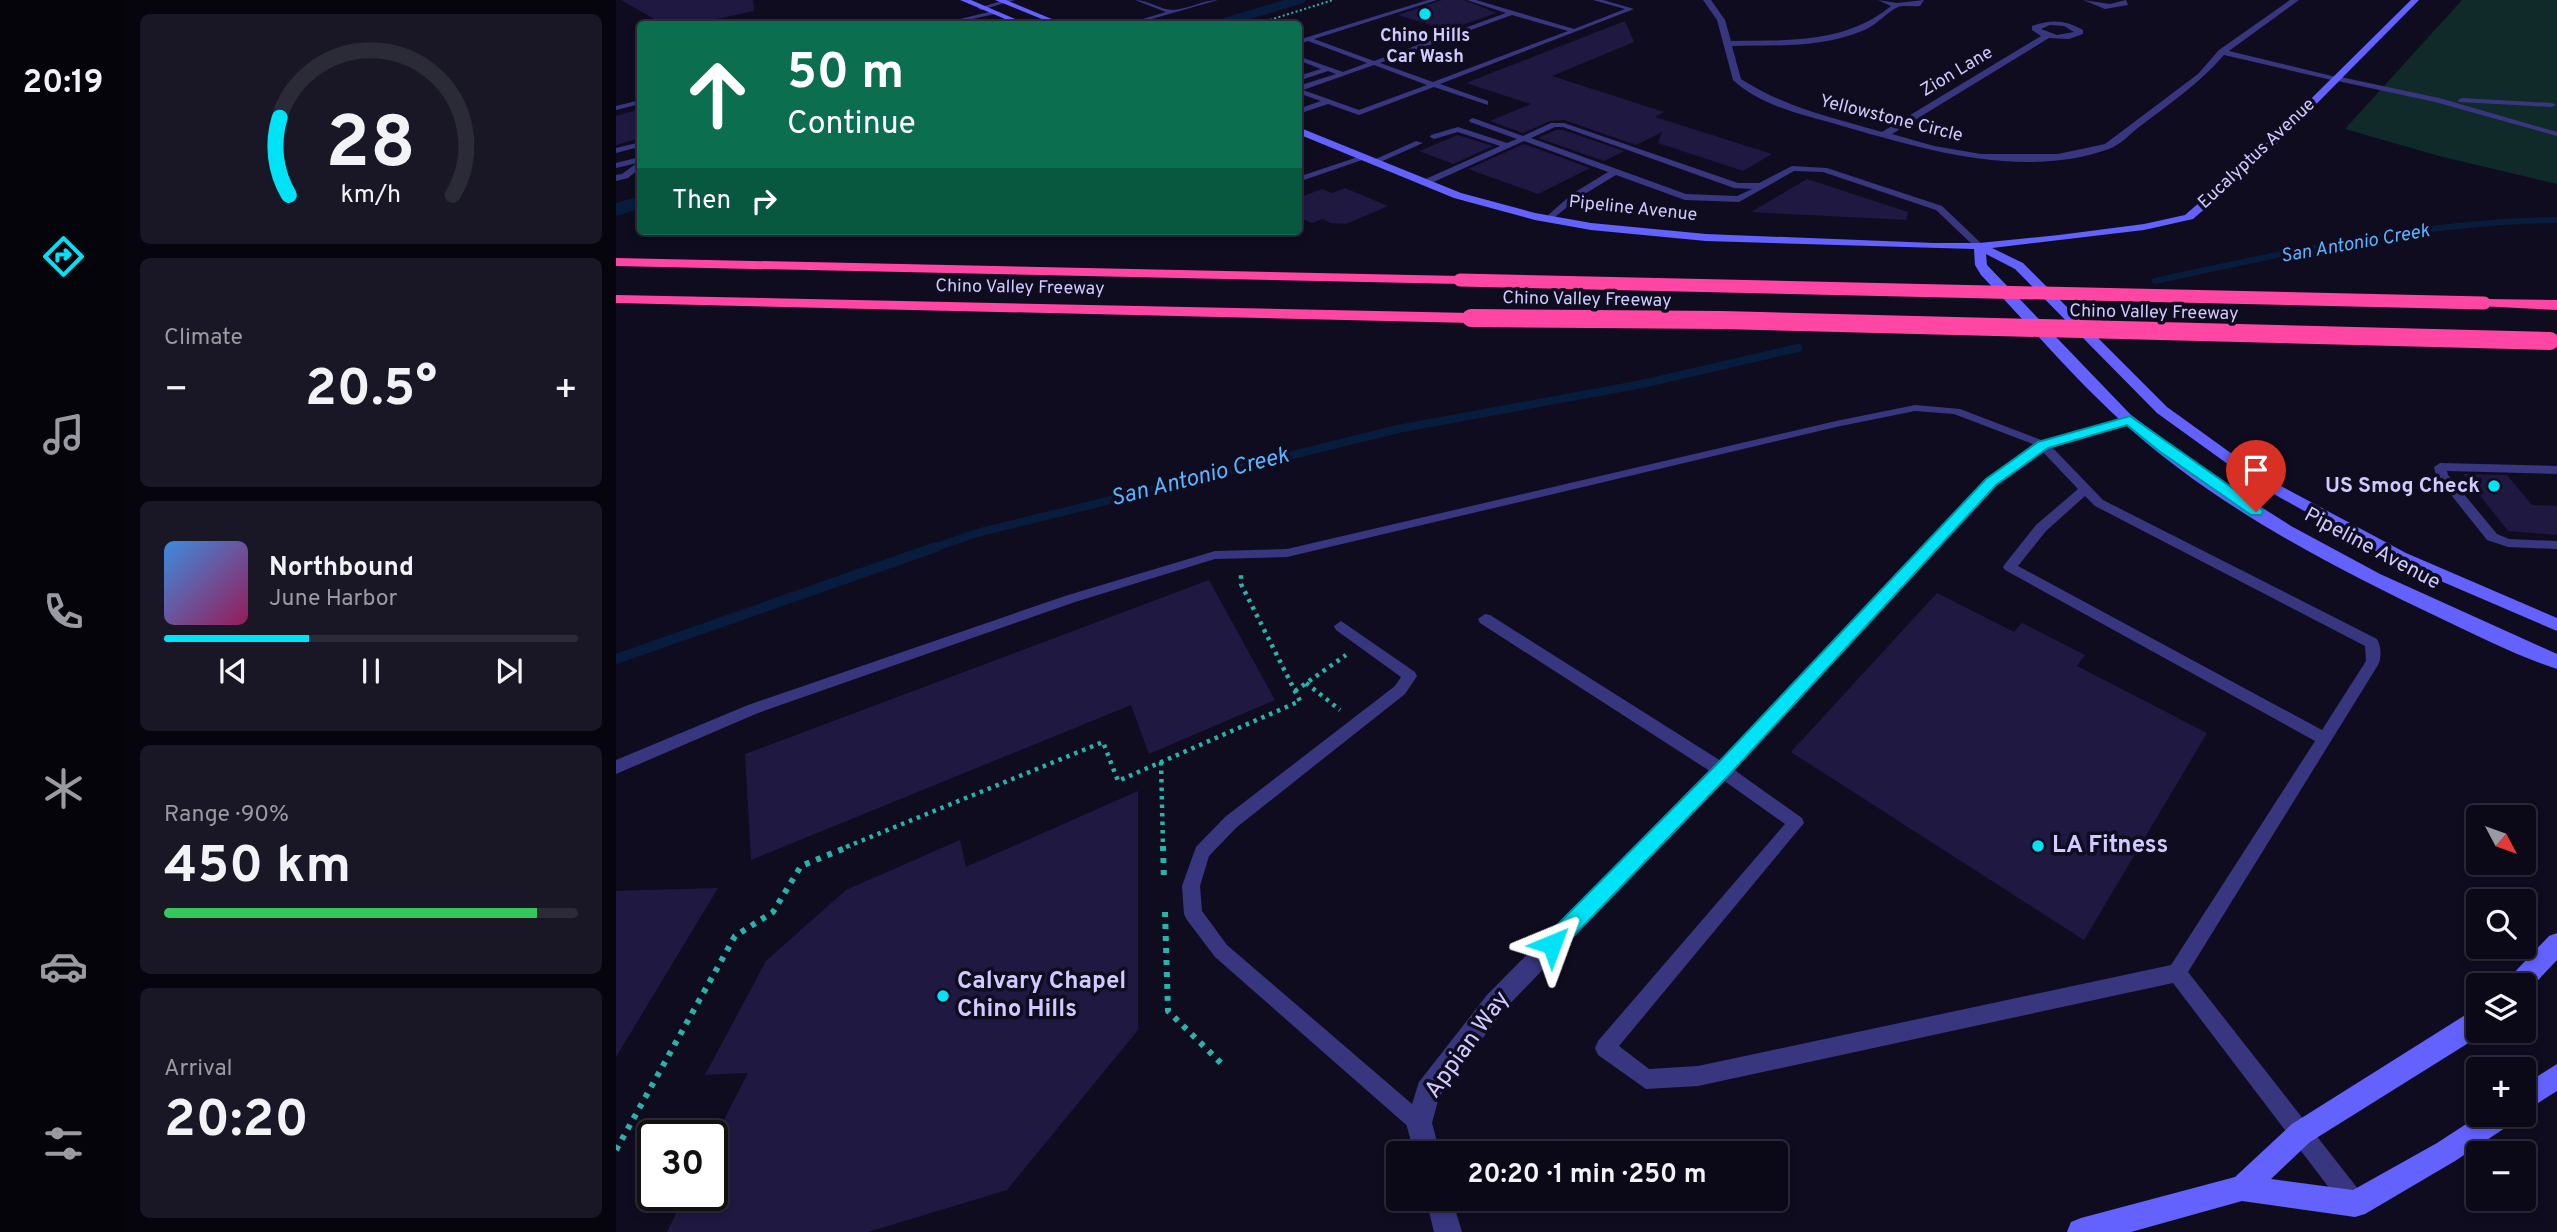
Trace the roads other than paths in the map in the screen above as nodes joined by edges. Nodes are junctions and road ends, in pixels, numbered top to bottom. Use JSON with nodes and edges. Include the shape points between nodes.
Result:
{"nodes":[{"id":1,"x":964,"y":0,"type":"edge"},
{"id":2,"x":1138,"y":0,"type":"edge"},
{"id":3,"x":1434,"y":0,"type":"edge"},
{"id":4,"x":1470,"y":0,"type":"edge"},
{"id":5,"x":1596,"y":0,"type":"edge"},
{"id":6,"x":1707,"y":0,"type":"edge"},
{"id":7,"x":1882,"y":0,"type":"edge"},
{"id":8,"x":1920,"y":0,"type":"edge"},
{"id":9,"x":2088,"y":0,"type":"edge"},
{"id":10,"x":2122,"y":0,"type":"edge"},
{"id":11,"x":2295,"y":0,"type":"edge"},
{"id":12,"x":2415,"y":0,"type":"edge"},
{"id":13,"x":1005,"y":1,"type":"edge"},
{"id":14,"x":1209,"y":1,"type":"edge"},
{"id":15,"x":1896,"y":5,"type":"junction"},
{"id":16,"x":981,"y":8,"type":"junction"},
{"id":17,"x":1172,"y":12,"type":"junction"},
{"id":18,"x":1512,"y":12,"type":"junction"},
{"id":19,"x":993,"y":13,"type":"junction"},
{"id":20,"x":956,"y":21,"type":"edge"},
{"id":21,"x":1015,"y":21,"type":"edge"},
{"id":22,"x":1053,"y":21,"type":"edge"},
{"id":23,"x":1140,"y":21,"type":"edge"},
{"id":24,"x":1575,"y":31,"type":"junction"},
{"id":25,"x":2048,"y":35,"type":"dead end"},
{"id":26,"x":1310,"y":40,"type":"junction"},
{"id":27,"x":1302,"y":41,"type":"edge"},
{"id":28,"x":1726,"y":44,"type":"junction"},
{"id":29,"x":2222,"y":52,"type":"junction"},
{"id":30,"x":1302,"y":59,"type":"edge"},
{"id":31,"x":1373,"y":63,"type":"junction"},
{"id":32,"x":1328,"y":68,"type":"junction"},
{"id":33,"x":1343,"y":74,"type":"junction"},
{"id":34,"x":2338,"y":76,"type":"junction"},
{"id":35,"x":1302,"y":78,"type":"edge"},
{"id":36,"x":1433,"y":85,"type":"junction"},
{"id":37,"x":1302,"y":88,"type":"edge"},
{"id":38,"x":1302,"y":91,"type":"edge"},
{"id":39,"x":1329,"y":102,"type":"junction"},
{"id":40,"x":637,"y":103,"type":"edge"},
{"id":41,"x":1485,"y":103,"type":"dead end"},
{"id":42,"x":2554,"y":105,"type":"edge"},
{"id":43,"x":616,"y":108,"type":"edge"},
{"id":44,"x":1302,"y":111,"type":"edge"},
{"id":45,"x":1473,"y":120,"type":"dead end"},
{"id":46,"x":2538,"y":128,"type":"junction"},
{"id":47,"x":1302,"y":132,"type":"edge"},
{"id":48,"x":2557,"y":134,"type":"edge"},
{"id":49,"x":1882,"y":136,"type":"junction"},
{"id":50,"x":1434,"y":137,"type":"dead end"},
{"id":51,"x":1524,"y":139,"type":"junction"},
{"id":52,"x":1419,"y":143,"type":"dead end"},
{"id":53,"x":637,"y":145,"type":"edge"},
{"id":54,"x":1508,"y":146,"type":"junction"},
{"id":55,"x":616,"y":151,"type":"edge"},
{"id":56,"x":1369,"y":160,"type":"junction"},
{"id":57,"x":637,"y":162,"type":"edge"},
{"id":58,"x":637,"y":165,"type":"edge"},
{"id":59,"x":616,"y":166,"type":"edge"},
{"id":60,"x":1615,"y":172,"type":"junction"},
{"id":61,"x":616,"y":178,"type":"edge"},
{"id":62,"x":1302,"y":179,"type":"edge"},
{"id":63,"x":1424,"y":183,"type":"junction"},
{"id":64,"x":1761,"y":186,"type":"junction"},
{"id":65,"x":1549,"y":219,"type":"junction"},
{"id":66,"x":1979,"y":246,"type":"junction"},
{"id":67,"x":616,"y":262,"type":"edge"},
{"id":68,"x":616,"y":299,"type":"edge"},
{"id":69,"x":2557,"y":304,"type":"edge"},
{"id":70,"x":2553,"y":341,"type":"edge"},
{"id":71,"x":2130,"y":420,"type":"junction"},
{"id":72,"x":2043,"y":445,"type":"junction"},
{"id":73,"x":2552,"y":469,"type":"edge"},
{"id":74,"x":2085,"y":489,"type":"junction"},
{"id":75,"x":2557,"y":545,"type":"edge"},
{"id":76,"x":1485,"y":619,"type":"dead end"},
{"id":77,"x":2557,"y":625,"type":"edge"},
{"id":78,"x":1341,"y":626,"type":"dead end"},
{"id":79,"x":2557,"y":662,"type":"edge"},
{"id":80,"x":2325,"y":738,"type":"junction"},
{"id":81,"x":616,"y":767,"type":"edge"},
{"id":82,"x":1723,"y":770,"type":"junction"},
{"id":83,"x":2557,"y":944,"type":"edge"},
{"id":84,"x":2177,"y":973,"type":"junction"},
{"id":85,"x":2529,"y":973,"type":"edge"},
{"id":86,"x":2466,"y":1029,"type":"edge"},
{"id":87,"x":2557,"y":1076,"type":"edge"},
{"id":88,"x":2536,"y":1091,"type":"edge"},
{"id":89,"x":1419,"y":1123,"type":"junction"},
{"id":90,"x":2484,"y":1127,"type":"edge"},
{"id":91,"x":2301,"y":1133,"type":"junction"},
{"id":92,"x":1424,"y":1141,"type":"edge"},
{"id":93,"x":2242,"y":1188,"type":"junction"},
{"id":94,"x":2355,"y":1204,"type":"junction"},
{"id":95,"x":1442,"y":1211,"type":"edge"},
{"id":96,"x":1448,"y":1232,"type":"edge"},
{"id":97,"x":2081,"y":1232,"type":"edge"}],
"edges":[{"from":1,"to":16,"type":"main road"},
{"from":2,"to":17,"type":"lane"},
{"from":3,"to":26,"type":"lane"},
{"from":4,"to":18,"type":"lane"},
{"from":5,"to":24,"type":"lane","via":[[1631,9]]},
{"from":6,"to":28,"type":"street","name":"Yellowstone Circle","via":[[1721,20]]},
{"from":7,"to":15,"type":"street"},
{"from":8,"to":15,"type":"street","via":[[1914,5]]},
{"from":9,"to":10,"type":"street","via":[[2111,7],[2124,5]]},
{"from":11,"to":29,"type":"street","name":"Yellowstone Circle"},
{"from":12,"to":34,"type":"main road","name":"Eucalyptus Avenue"},
{"from":13,"to":16,"type":"lane"},
{"from":13,"to":22,"type":"main road"},
{"from":14,"to":17,"type":"lane"},
{"from":15,"to":28,"type":"street","via":[[1853,32],[1787,42]]},
{"from":16,"to":19,"type":"main road"},
{"from":17,"to":23,"type":"lane"},
{"from":18,"to":24,"type":"lane"},
{"from":18,"to":31,"type":"lane"},
{"from":19,"to":20,"type":"lane"},
{"from":19,"to":21,"type":"main road"},
{"from":24,"to":36,"type":"lane"},
{"from":25,"to":49,"type":"street","name":"Zion Lane"},
{"from":26,"to":27,"type":"lane"},
{"from":26,"to":31,"type":"lane"},
{"from":28,"to":49,"type":"street","name":"Yellowstone Circle","via":[[1737,80],[1763,97]]},
{"from":29,"to":34,"type":"street"},
{"from":29,"to":49,"type":"street","name":"Yellowstone Circle","via":[[2201,76],[2108,146],[2058,157],[1981,157]]},
{"from":30,"to":32,"type":"lane"},
{"from":31,"to":33,"type":"lane"},
{"from":31,"to":36,"type":"lane"},
{"from":32,"to":33,"type":"lane"},
{"from":32,"to":35,"type":"lane"},
{"from":33,"to":37,"type":"lane"},
{"from":34,"to":42,"type":"lane","via":[[2464,100]]},
{"from":34,"to":46,"type":"lane"},
{"from":34,"to":66,"type":"main road","name":"Eucalyptus Avenue","via":[[2256,159],[2189,217],[2144,227]]},
{"from":36,"to":39,"type":"lane","via":[[1359,113]]},
{"from":36,"to":41,"type":"lane"},
{"from":38,"to":39,"type":"lane"},
{"from":39,"to":44,"type":"lane"},
{"from":40,"to":43,"type":"lane"},
{"from":42,"to":46,"type":"lane","via":[[2546,107]]},
{"from":45,"to":51,"type":"lane"},
{"from":46,"to":48,"type":"lane"},
{"from":47,"to":56,"type":"main road","name":"Pipeline Avenue"},
{"from":50,"to":54,"type":"lane","via":[[1458,129]]},
{"from":51,"to":54,"type":"lane"},
{"from":51,"to":60,"type":"lane"},
{"from":51,"to":64,"type":"lane","via":[[1564,125],[1737,186]]},
{"from":52,"to":56,"type":"lane"},
{"from":53,"to":55,"type":"lane"},
{"from":54,"to":63,"type":"lane"},
{"from":56,"to":62,"type":"lane"},
{"from":56,"to":63,"type":"main road","name":"Pipeline Avenue"},
{"from":57,"to":59,"type":"lane"},
{"from":58,"to":61,"type":"lane"},
{"from":60,"to":64,"type":"lane","via":[[1685,197],[1739,199]]},
{"from":60,"to":65,"type":"lane","via":[[1575,196]]},
{"from":63,"to":65,"type":"main road","name":"Pipeline Avenue","via":[[1480,203]]},
{"from":64,"to":66,"type":"lane","via":[[1792,168],[1824,170],[1939,208]]},
{"from":65,"to":66,"type":"main road","name":"Pipeline Avenue","via":[[1655,233]]},
{"from":66,"to":71,"type":"main road","name":"Pipeline Avenue","via":[[1985,272]]},
{"from":66,"to":77,"type":"main road","name":"Pipeline Avenue","via":[[2019,266],[2162,410],[2259,480],[2400,557]]},
{"from":67,"to":69,"type":"highway","name":"Chino Valley Freeway","bridge":true},
{"from":68,"to":70,"type":"highway","name":"Chino Valley Freeway","bridge":true},
{"from":71,"to":72,"type":"lane"},
{"from":71,"to":79,"type":"main road","name":"Pipeline Avenue","via":[[2232,497],[2304,540],[2391,588]]},
{"from":72,"to":74,"type":"lane"},
{"from":72,"to":81,"type":"lane","via":[[1956,411],[1915,408],[1287,553],[1215,555],[921,649],[752,709]]},
{"from":72,"to":82,"type":"lane","via":[[1991,482]]},
{"from":73,"to":75,"type":"lane","via":[[2440,467],[2442,477],[2492,537],[2508,543]]},
{"from":74,"to":80,"type":"lane","via":[[2099,503],[2372,643],[2373,662]]},
{"from":74,"to":80,"type":"lane","via":[[2041,528],[2010,567]]},
{"from":76,"to":82,"type":"lane"},
{"from":78,"to":89,"type":"lane","via":[[1410,676],[1400,690],[1231,822],[1202,852],[1191,886],[1194,914],[1221,951]]},
{"from":80,"to":84,"type":"lane"},
{"from":82,"to":84,"type":"lane","via":[[1796,823],[1605,1048],[1646,1079],[1698,1076]]},
{"from":82,"to":89,"type":"street","name":"Appian Way","via":[[1495,1003],[1428,1091]]},
{"from":83,"to":85,"type":"main road"},
{"from":84,"to":91,"type":"lane"},
{"from":86,"to":91,"type":"main road"},
{"from":87,"to":88,"type":"main road"},
{"from":89,"to":92,"type":"street","name":"Appian Way"},
{"from":90,"to":94,"type":"main road"},
{"from":91,"to":93,"type":"main road"},
{"from":91,"to":94,"type":"lane"},
{"from":93,"to":94,"type":"main road"},
{"from":93,"to":97,"type":"main road"},
{"from":95,"to":96,"type":"street"}]}
